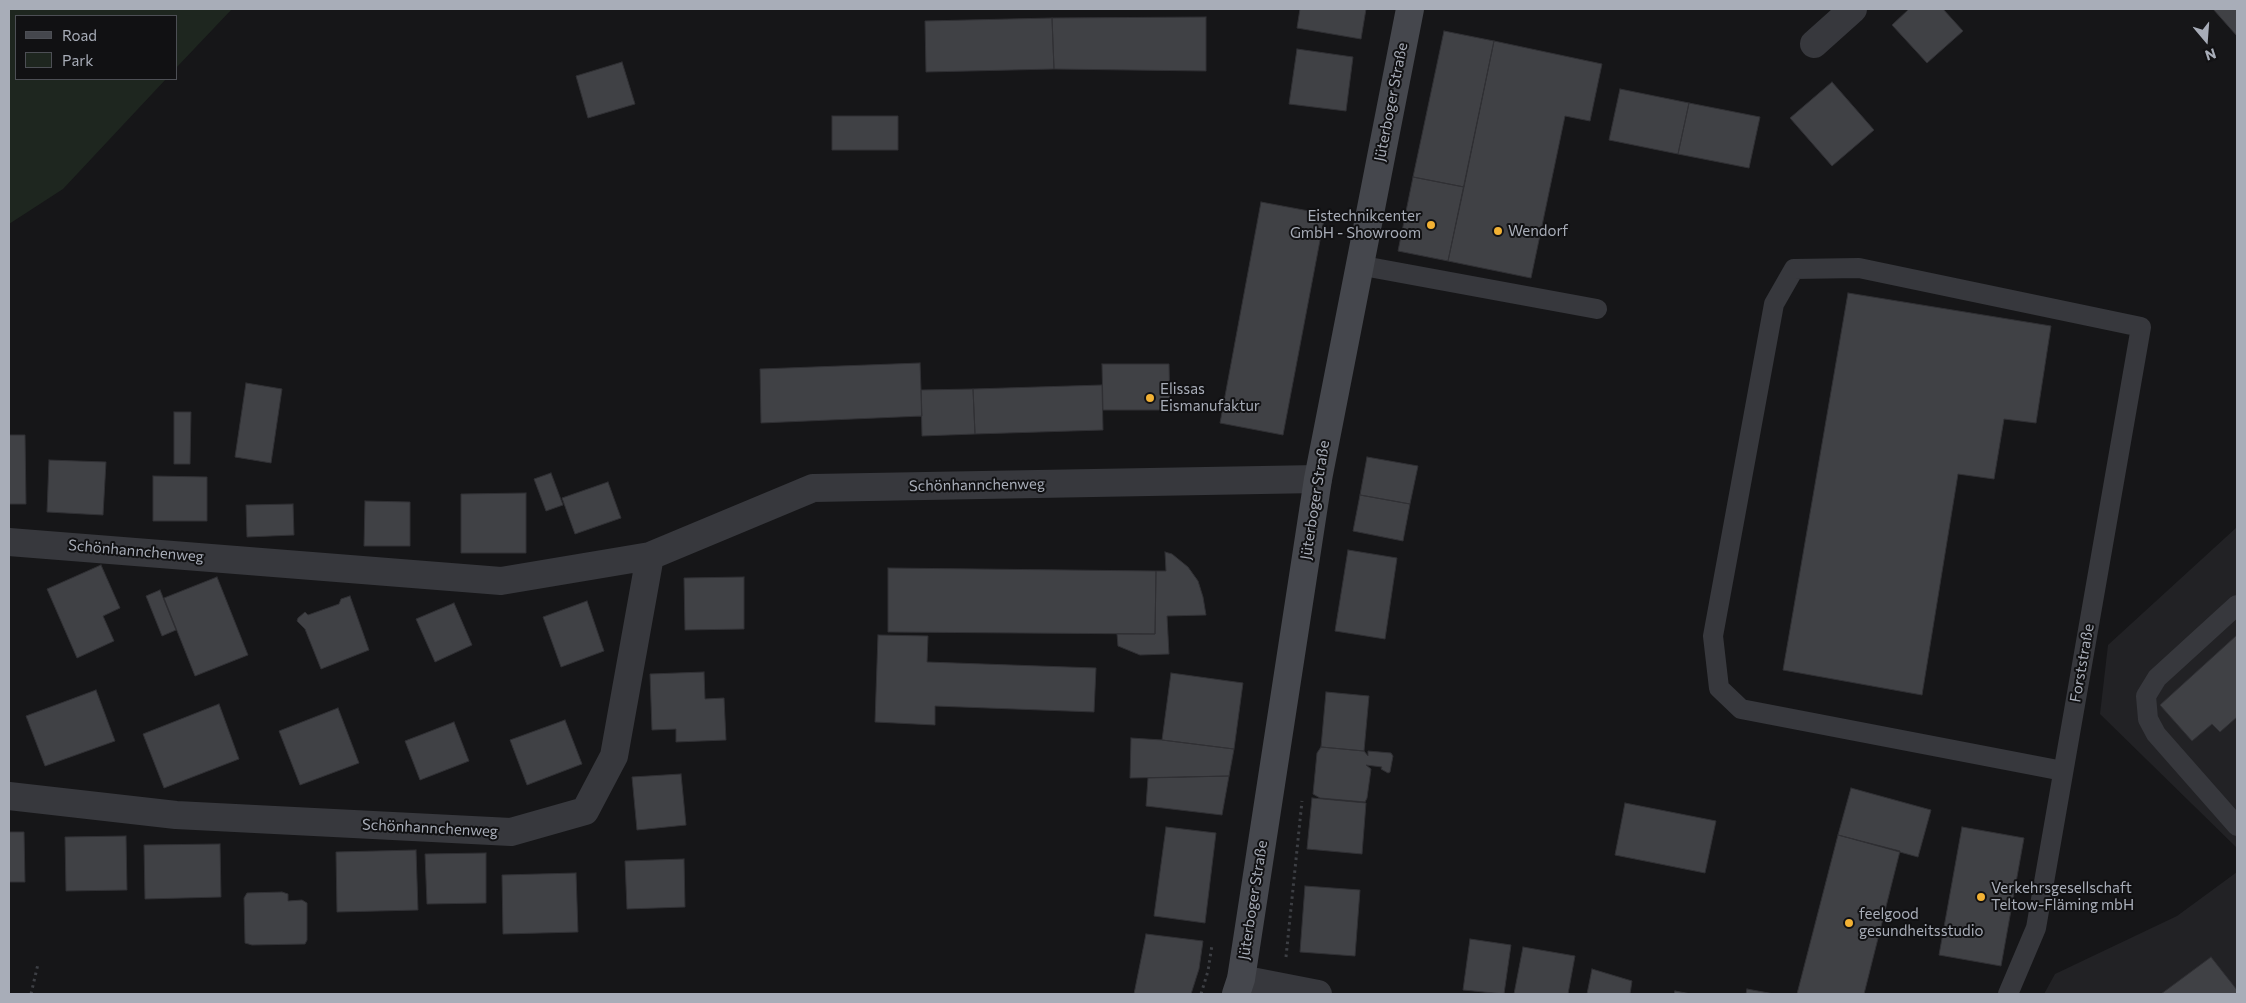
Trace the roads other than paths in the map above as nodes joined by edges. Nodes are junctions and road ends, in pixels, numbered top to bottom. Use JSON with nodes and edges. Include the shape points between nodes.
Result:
{"nodes":[{"id":1,"x":1410,"y":9,"type":"edge"},
{"id":2,"x":1854,"y":9,"type":"edge"},
{"id":3,"x":1814,"y":44,"type":"dead end"},
{"id":4,"x":1358,"y":265,"type":"junction"},
{"id":5,"x":1597,"y":309,"type":"dead end"},
{"id":6,"x":1318,"y":479,"type":"junction"},
{"id":7,"x":9,"y":542,"type":"edge"},
{"id":8,"x":650,"y":556,"type":"junction"},
{"id":9,"x":2237,"y":605,"type":"edge"},
{"id":10,"x":2063,"y":772,"type":"junction"},
{"id":11,"x":9,"y":796,"type":"edge"},
{"id":12,"x":2237,"y":826,"type":"edge"},
{"id":13,"x":1238,"y":987,"type":"edge"},
{"id":14,"x":1318,"y":994,"type":"edge"},
{"id":15,"x":2008,"y":994,"type":"edge"}],
"edges":[{"from":1,"to":4,"type":"main road","name":"Jüterboger Straße"},
{"from":2,"to":3,"type":"street"},
{"from":4,"to":5,"type":"lane"},
{"from":4,"to":6,"type":"main road","name":"Jüterboger Straße"},
{"from":6,"to":8,"type":"street","name":"Schönhannchenweg","via":[[813,488]]},
{"from":6,"to":13,"type":"main road","name":"Jüterboger Straße"},
{"from":7,"to":8,"type":"street","name":"Schönhannchenweg","via":[[501,581]]},
{"from":8,"to":11,"type":"street","name":"Schönhannchenweg","via":[[614,756],[585,811],[511,832],[176,815]]},
{"from":9,"to":12,"type":"lane","via":[[2157,678],[2146,696],[2148,719],[2156,734]]},
{"from":10,"to":10,"type":"lane","name":"Forststraße","via":[[2141,327],[1859,268],[1794,269],[1774,304],[1713,636],[1719,688],[1741,709]]},
{"from":10,"to":15,"type":"lane","name":"Forststraße","via":[[2036,928]]},
{"from":13,"to":14,"type":"street","via":[[1283,987]]}]}
